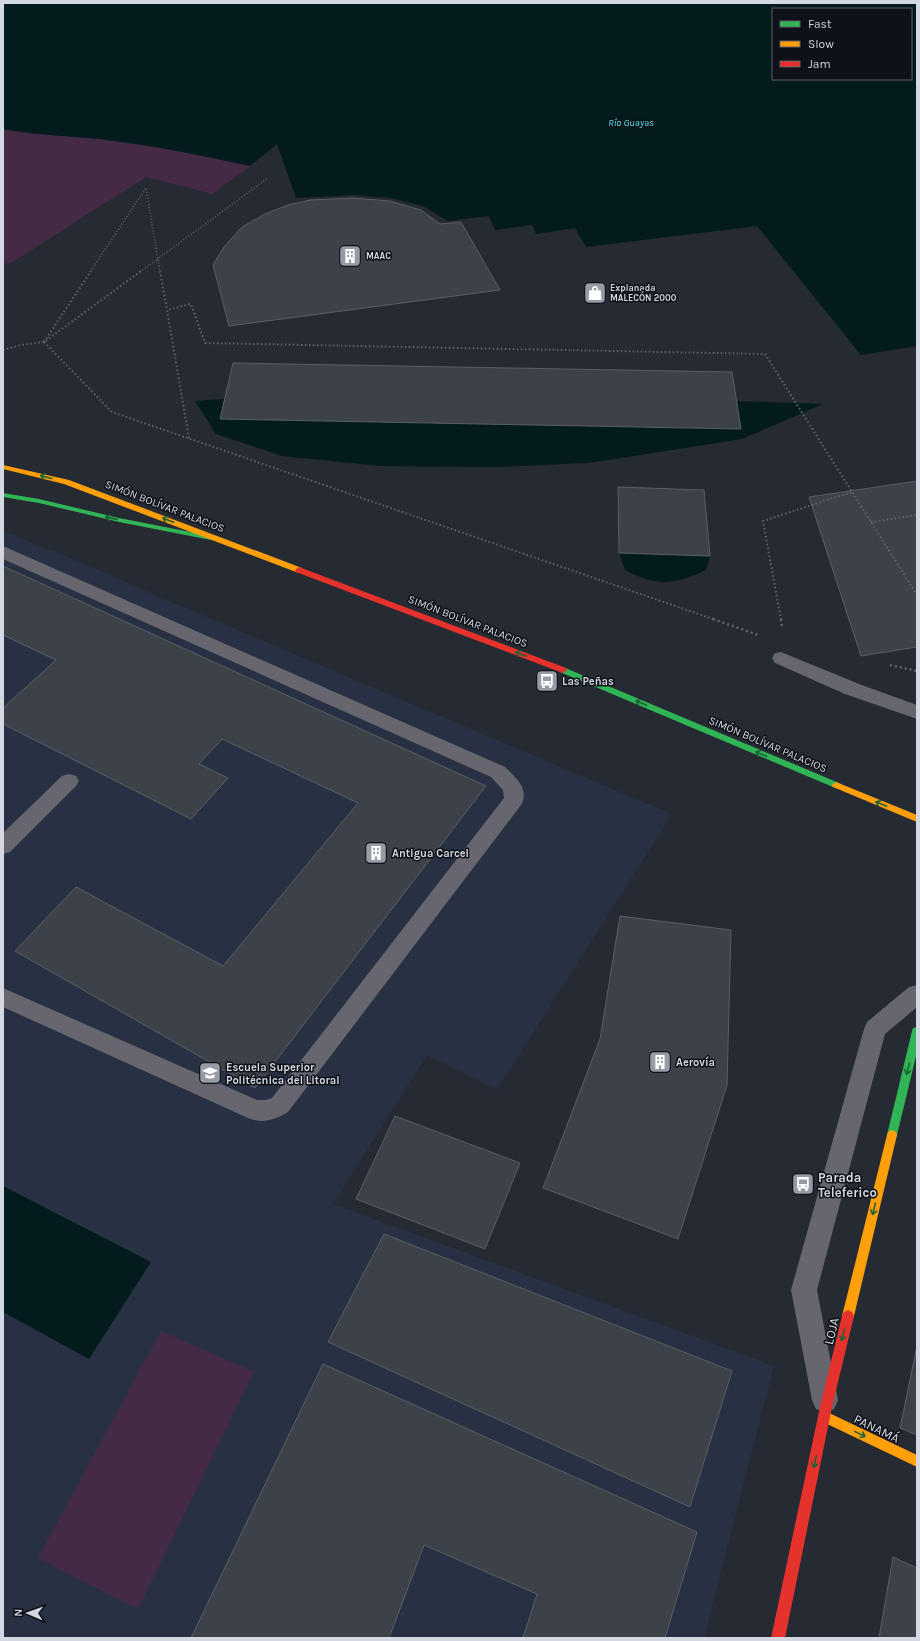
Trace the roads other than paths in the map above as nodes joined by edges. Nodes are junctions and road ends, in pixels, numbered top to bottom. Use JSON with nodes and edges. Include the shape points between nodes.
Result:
{"nodes":[{"id":1,"x":3,"y":466,"type":"edge"},
{"id":2,"x":3,"y":495,"type":"edge"},
{"id":3,"x":218,"y":539,"type":"junction"},
{"id":4,"x":3,"y":552,"type":"edge"},
{"id":5,"x":781,"y":658,"type":"dead end"},
{"id":6,"x":917,"y":712,"type":"edge"},
{"id":7,"x":69,"y":782,"type":"dead end"},
{"id":8,"x":917,"y":819,"type":"edge"},
{"id":9,"x":3,"y":846,"type":"edge"},
{"id":10,"x":917,"y":994,"type":"edge"},
{"id":11,"x":3,"y":997,"type":"edge"},
{"id":12,"x":917,"y":1031,"type":"edge"},
{"id":13,"x":825,"y":1412,"type":"junction"},
{"id":14,"x":917,"y":1462,"type":"edge"},
{"id":15,"x":778,"y":1638,"type":"edge"}],
"edges":[{"from":3,"to":1,"type":"main road","name":"SIMÓN BOLÍVAR PALACIOS","one_way":true,"via":[[66,482]]},
{"from":3,"to":2,"type":"main road","one_way":true,"via":[[119,520],[39,500]]},
{"from":8,"to":3,"type":"main road","name":"SIMÓN BOLÍVAR PALACIOS","one_way":true,"via":[[555,667]]},
{"from":4,"to":11,"type":"lane","via":[[498,772],[513,787],[514,800],[280,1105],[268,1111],[256,1111]]},
{"from":5,"to":6,"type":"lane","via":[[852,689]]},
{"from":7,"to":9,"type":"lane"},
{"from":10,"to":13,"type":"lane","via":[[875,1029],[804,1290]]},
{"from":12,"to":13,"type":"main road","name":"LOJA","one_way":true},
{"from":13,"to":14,"type":"main road","name":"PANAMÁ","one_way":true},
{"from":13,"to":15,"type":"main road","name":"LOJA","one_way":true}]}
